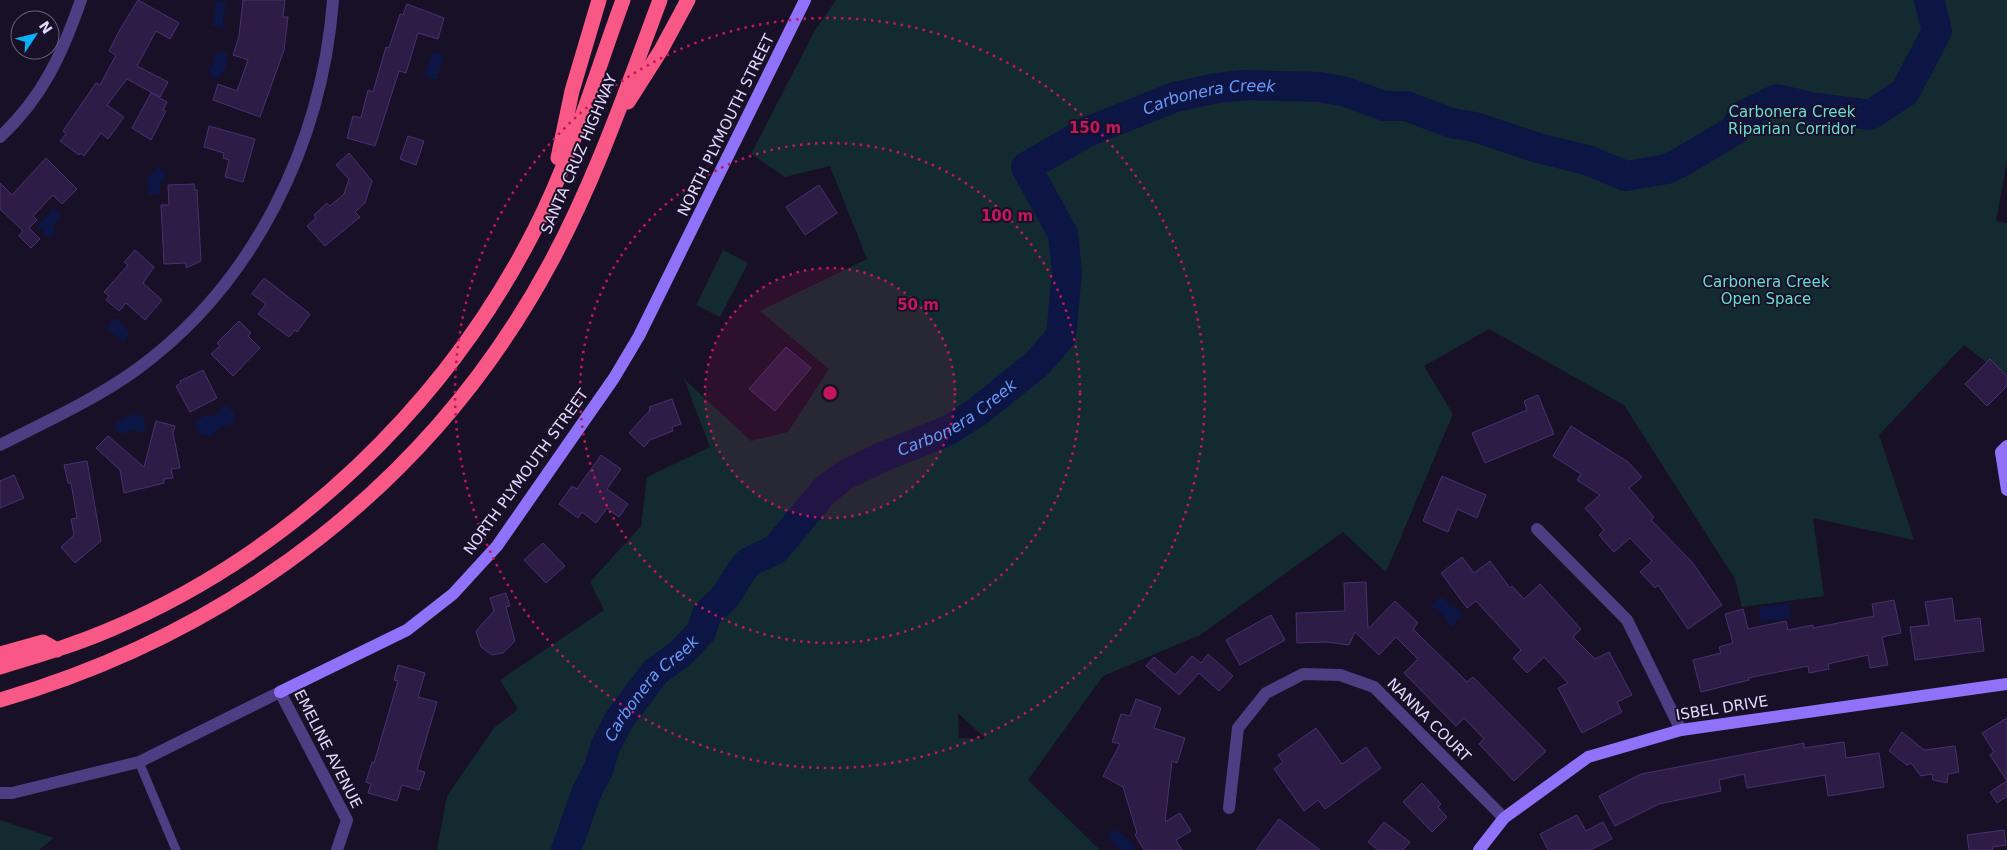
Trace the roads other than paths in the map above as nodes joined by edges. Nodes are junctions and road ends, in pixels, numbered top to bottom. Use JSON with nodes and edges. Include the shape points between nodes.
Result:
{"nodes":[{"id":1,"x":81,"y":0,"type":"edge"},
{"id":2,"x":333,"y":0,"type":"edge"},
{"id":3,"x":599,"y":0,"type":"edge"},
{"id":4,"x":623,"y":0,"type":"edge"},
{"id":5,"x":660,"y":0,"type":"edge"},
{"id":6,"x":688,"y":0,"type":"edge"},
{"id":7,"x":805,"y":0,"type":"edge"},
{"id":8,"x":611,"y":129,"type":"junction"},
{"id":9,"x":0,"y":137,"type":"edge"},
{"id":10,"x":551,"y":194,"type":"junction"},
{"id":11,"x":0,"y":445,"type":"edge"},
{"id":12,"x":2007,"y":446,"type":"edge"},
{"id":13,"x":2007,"y":490,"type":"edge"},
{"id":14,"x":1537,"y":529,"type":"dead end"},
{"id":15,"x":57,"y":650,"type":"junction"},
{"id":16,"x":0,"y":654,"type":"edge"},
{"id":17,"x":0,"y":667,"type":"edge"},
{"id":18,"x":2007,"y":684,"type":"edge"},
{"id":19,"x":280,"y":692,"type":"junction"},
{"id":20,"x":0,"y":700,"type":"edge"},
{"id":21,"x":1681,"y":730,"type":"junction"},
{"id":22,"x":139,"y":762,"type":"junction"},
{"id":23,"x":0,"y":793,"type":"edge"},
{"id":24,"x":1229,"y":808,"type":"dead end"},
{"id":25,"x":1504,"y":818,"type":"junction"},
{"id":26,"x":176,"y":850,"type":"edge"},
{"id":27,"x":337,"y":850,"type":"edge"},
{"id":28,"x":1479,"y":850,"type":"edge"}],
"edges":[{"from":1,"to":9,"type":"street","via":[[51,74],[35,98]]},
{"from":2,"to":11,"type":"street","via":[[322,72],[294,163],[264,230],[241,265],[192,323],[136,370]]},
{"from":3,"to":10,"type":"highway","via":[[572,91]]},
{"from":4,"to":10,"type":"highway","name":"SANTA CRUZ HIGHWAY"},
{"from":5,"to":8,"type":"highway","name":"SANTA CRUZ HIGHWAY"},
{"from":6,"to":8,"type":"highway"},
{"from":7,"to":19,"type":"street","name":"NORTH PLYMOUTH STREET","via":[[640,336],[491,554],[453,594],[407,630]]},
{"from":8,"to":20,"type":"highway","name":"SANTA CRUZ HIGHWAY","via":[[568,231],[513,327],[447,415],[371,494],[284,565],[192,623],[93,669]]},
{"from":10,"to":15,"type":"highway","name":"SANTA CRUZ HIGHWAY","via":[[520,258],[463,347],[413,408],[345,477],[277,532],[204,581],[142,615]]},
{"from":12,"to":13,"type":"street","via":[[2002,452]]},
{"from":14,"to":21,"type":"street","via":[[1627,620]]},
{"from":15,"to":16,"type":"highway","via":[[43,642]]},
{"from":15,"to":17,"type":"highway","name":"SANTA CRUZ HIGHWAY"},
{"from":18,"to":21,"type":"street","name":"ISBEL DRIVE"},
{"from":19,"to":22,"type":"street","name":"NORTH PLYMOUTH STREET"},
{"from":19,"to":27,"type":"street","name":"EMELINE AVENUE","via":[[347,820]]},
{"from":21,"to":25,"type":"street","name":"ISBEL DRIVE","via":[[1588,757]]},
{"from":22,"to":23,"type":"street","name":"NORTH PLYMOUTH STREET","via":[[12,793]]},
{"from":22,"to":26,"type":"lane"},
{"from":24,"to":25,"type":"street","name":"NANNA COURT","via":[[1238,728],[1266,693],[1303,674],[1340,675],[1374,687]]},
{"from":25,"to":28,"type":"street","name":"ISBEL DRIVE"}]}
